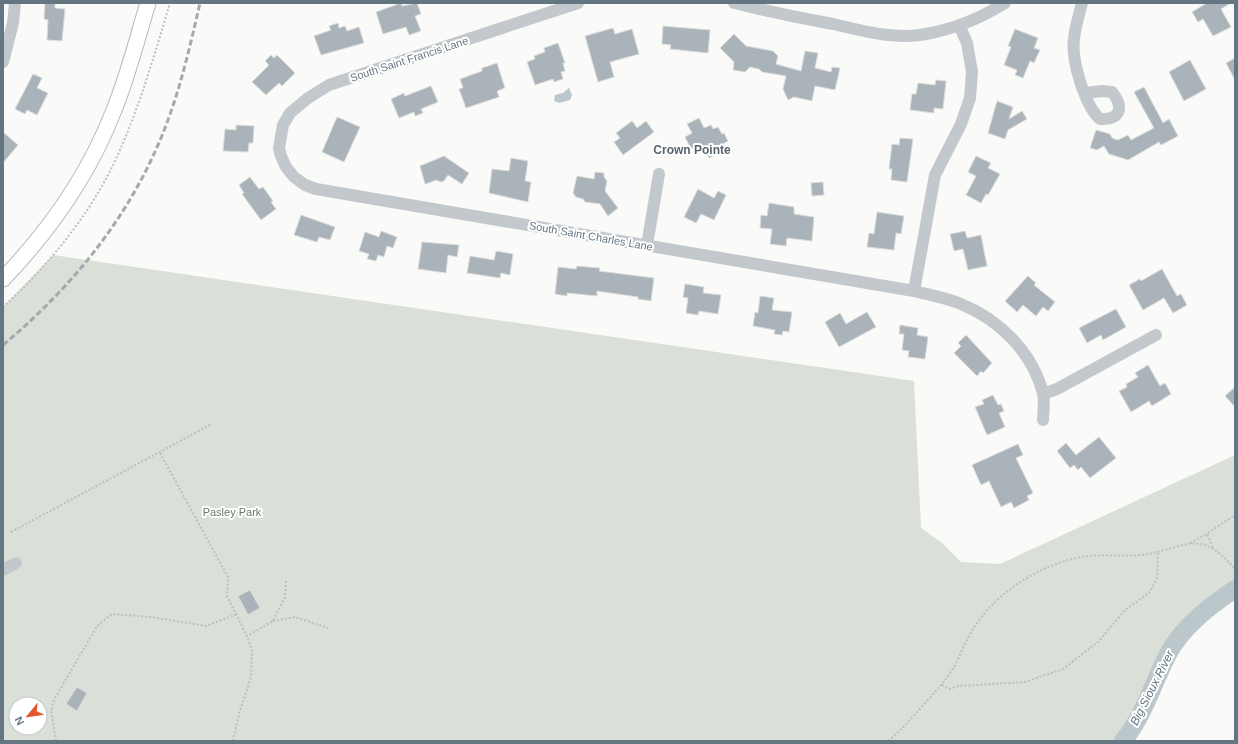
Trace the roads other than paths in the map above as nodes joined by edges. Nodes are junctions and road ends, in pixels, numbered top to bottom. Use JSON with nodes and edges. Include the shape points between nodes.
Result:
{"nodes":[{"id":1,"x":15,"y":3,"type":"edge"},
{"id":2,"x":148,"y":3,"type":"edge"},
{"id":3,"x":578,"y":3,"type":"edge"},
{"id":4,"x":734,"y":3,"type":"edge"},
{"id":5,"x":1005,"y":3,"type":"edge"},
{"id":6,"x":1082,"y":3,"type":"edge"},
{"id":7,"x":767,"y":7,"type":"edge"},
{"id":8,"x":959,"y":25,"type":"junction"},
{"id":9,"x":3,"y":62,"type":"edge"},
{"id":10,"x":1085,"y":92,"type":"dead end"},
{"id":11,"x":281,"y":156,"type":"joint"},
{"id":12,"x":659,"y":174,"type":"dead end"},
{"id":13,"x":647,"y":245,"type":"junction"},
{"id":14,"x":3,"y":279,"type":"edge"},
{"id":15,"x":914,"y":291,"type":"junction"},
{"id":16,"x":1156,"y":335,"type":"dead end"},
{"id":17,"x":1043,"y":394,"type":"junction"},
{"id":18,"x":1043,"y":420,"type":"dead end"},
{"id":19,"x":16,"y":564,"type":"dead end"},
{"id":20,"x":3,"y":570,"type":"edge"}],
"edges":[{"from":1,"to":9,"type":"street","via":[[13,24]]},
{"from":2,"to":14,"type":"main road","via":[[123,86],[94,156],[67,203],[36,244]]},
{"from":3,"to":11,"type":"street","name":"South Saint Francis Lane","via":[[329,85],[290,113],[283,125],[279,148]]},
{"from":4,"to":7,"type":"street"},
{"from":5,"to":8,"type":"street","via":[[988,14]]},
{"from":6,"to":10,"type":"street","via":[[1074,46],[1076,67]]},
{"from":7,"to":8,"type":"street","via":[[898,36],[926,34]]},
{"from":8,"to":15,"type":"street","via":[[967,43],[972,72],[970,98],[961,124],[935,175]]},
{"from":11,"to":13,"type":"street","name":"South Saint Charles Lane","via":[[294,177],[316,189]]},
{"from":12,"to":13,"type":"street"},
{"from":13,"to":15,"type":"street","name":"South Saint Charles Lane"},
{"from":15,"to":17,"type":"street","name":"South Saint Charles Lane","via":[[961,304],[1007,333],[1022,349],[1036,372]]},
{"from":16,"to":17,"type":"street","via":[[1057,389]]},
{"from":17,"to":18,"type":"street","name":"South Saint Charles Lane"},
{"from":19,"to":20,"type":"street"}]}
